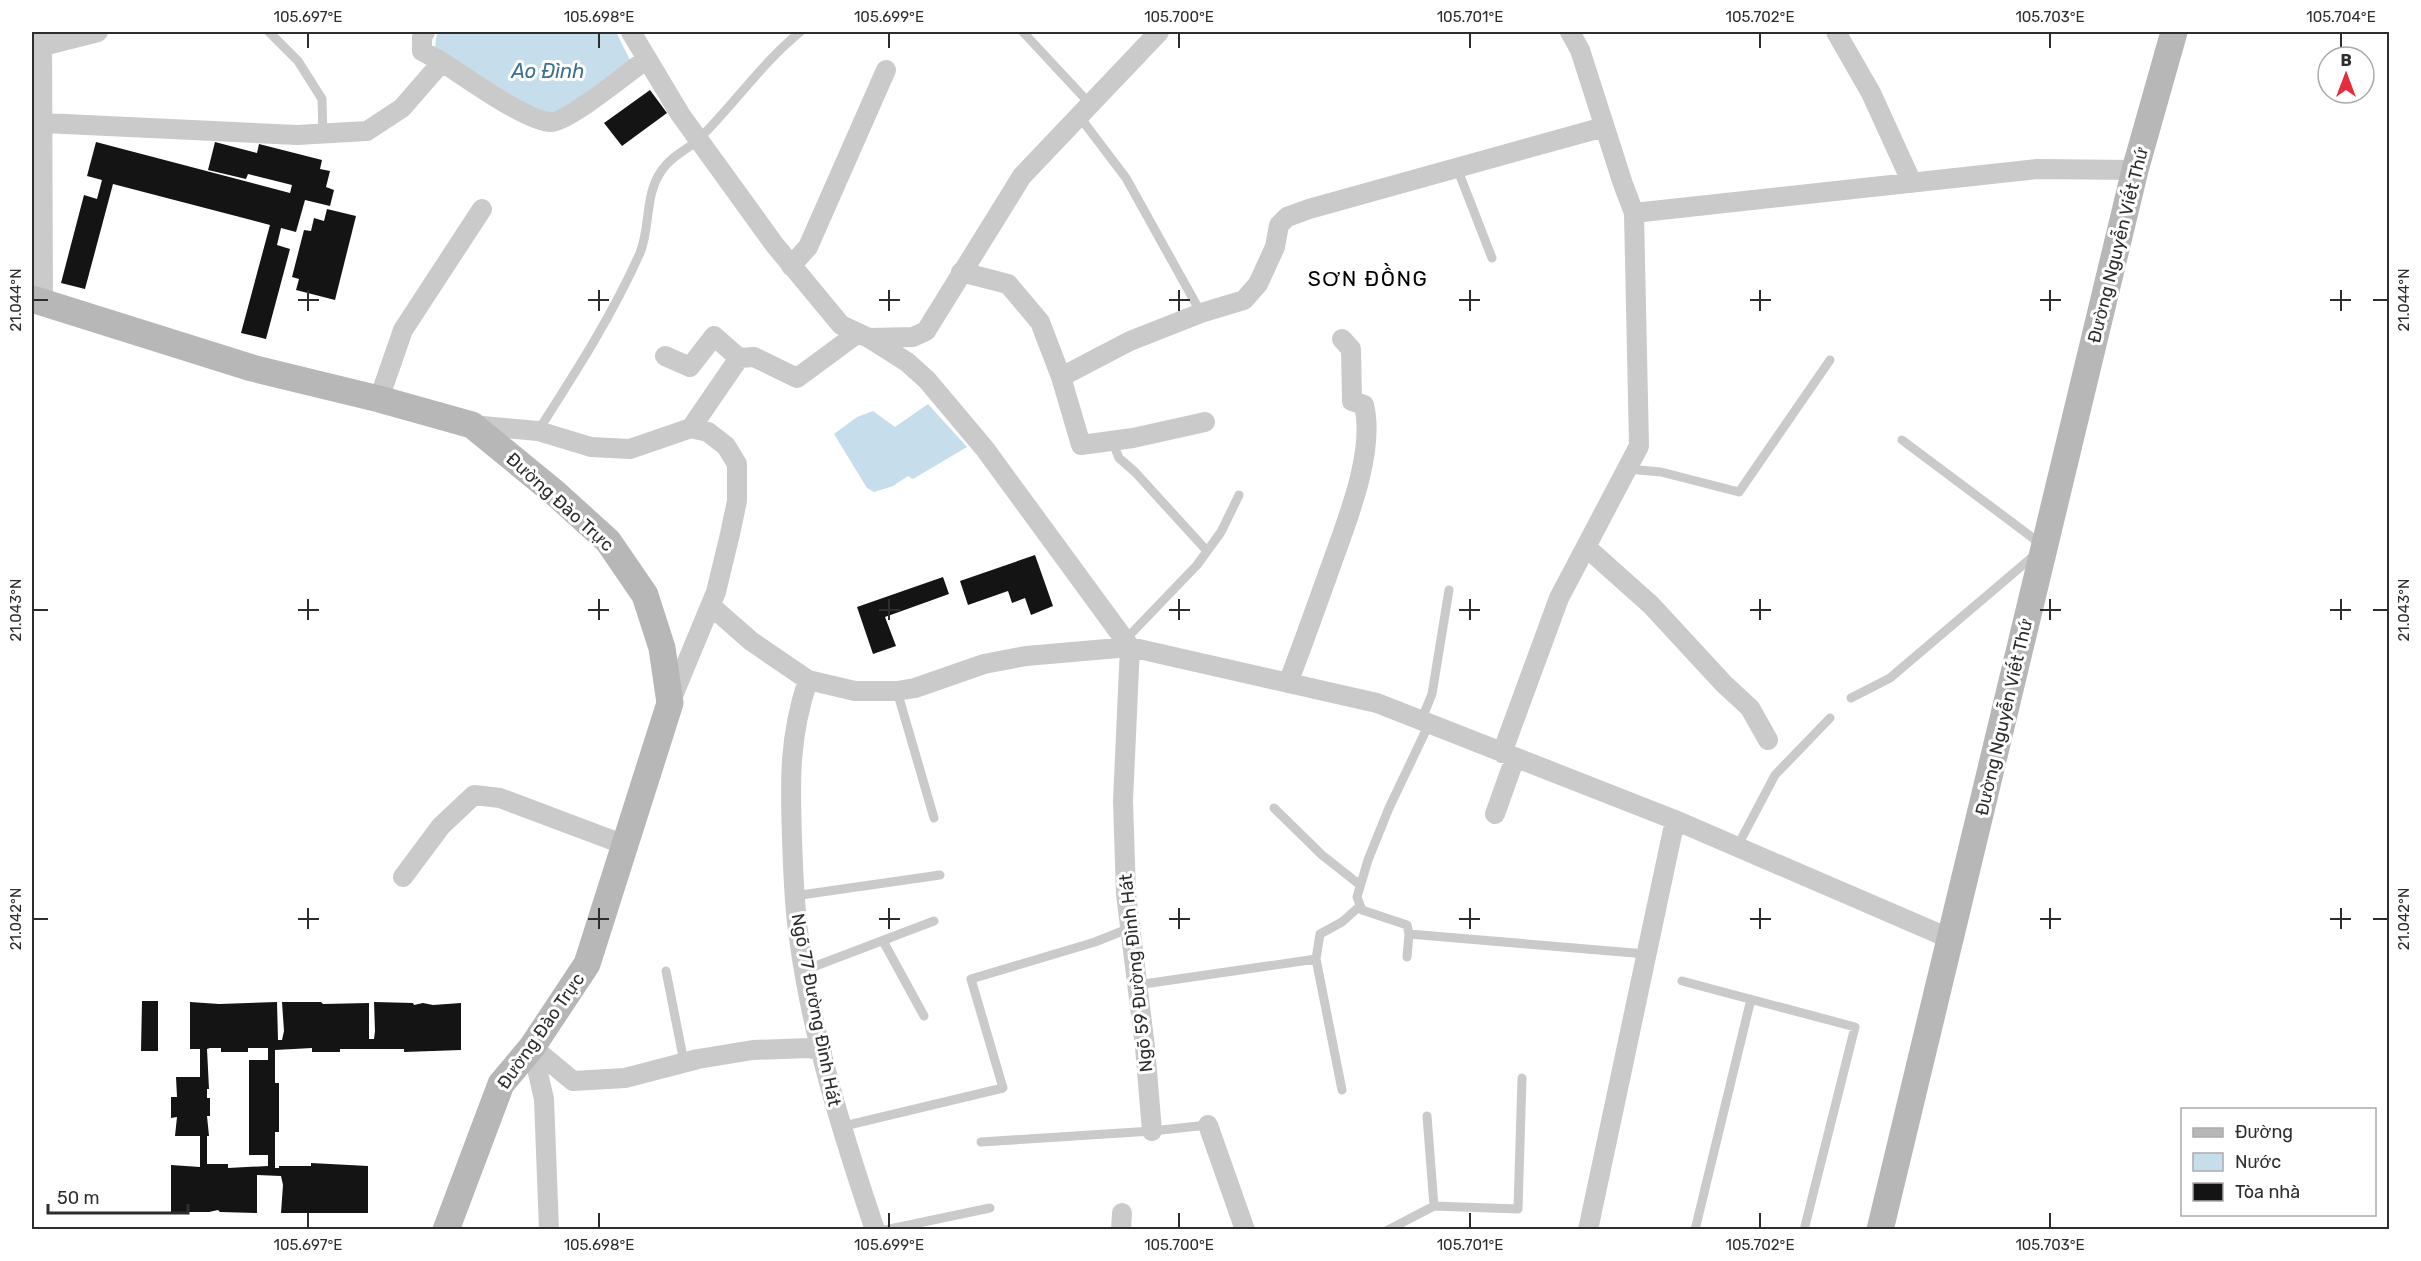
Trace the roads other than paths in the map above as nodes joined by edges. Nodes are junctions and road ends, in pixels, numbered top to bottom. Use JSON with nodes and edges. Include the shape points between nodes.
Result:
{"nodes":[{"id":1,"x":98,"y":32,"type":"edge"},
{"id":2,"x":269,"y":32,"type":"edge"},
{"id":3,"x":425,"y":32,"type":"edge"},
{"id":4,"x":631,"y":32,"type":"edge"},
{"id":5,"x":800,"y":32,"type":"edge"},
{"id":6,"x":1023,"y":32,"type":"edge"},
{"id":7,"x":1159,"y":32,"type":"edge"},
{"id":8,"x":1570,"y":32,"type":"edge"},
{"id":9,"x":1836,"y":32,"type":"edge"},
{"id":10,"x":2174,"y":32,"type":"edge"},
{"id":11,"x":43,"y":39,"type":"edge"},
{"id":12,"x":647,"y":58,"type":"junction"},
{"id":13,"x":442,"y":62,"type":"junction"},
{"id":14,"x":886,"y":70,"type":"dead end"},
{"id":15,"x":1084,"y":110,"type":"junction"},
{"id":16,"x":44,"y":123,"type":"junction"},
{"id":17,"x":1604,"y":127,"type":"junction"},
{"id":18,"x":323,"y":134,"type":"junction"},
{"id":19,"x":699,"y":140,"type":"junction"},
{"id":20,"x":1457,"y":168,"type":"junction"},
{"id":21,"x":2135,"y":170,"type":"junction"},
{"id":22,"x":1912,"y":183,"type":"junction"},
{"id":23,"x":482,"y":209,"type":"dead end"},
{"id":24,"x":1634,"y":213,"type":"junction"},
{"id":25,"x":1492,"y":258,"type":"dead end"},
{"id":26,"x":791,"y":266,"type":"junction"},
{"id":27,"x":961,"y":272,"type":"junction"},
{"id":28,"x":37,"y":301,"type":"edge"},
{"id":29,"x":1201,"y":313,"type":"junction"},
{"id":30,"x":863,"y":336,"type":"junction"},
{"id":31,"x":1342,"y":339,"type":"dead end"},
{"id":32,"x":665,"y":356,"type":"dead end"},
{"id":33,"x":739,"y":358,"type":"junction"},
{"id":34,"x":1830,"y":360,"type":"dead end"},
{"id":35,"x":1061,"y":377,"type":"junction"},
{"id":36,"x":379,"y":399,"type":"junction"},
{"id":37,"x":1205,"y":422,"type":"dead end"},
{"id":38,"x":472,"y":425,"type":"junction"},
{"id":39,"x":691,"y":428,"type":"junction"},
{"id":40,"x":538,"y":431,"type":"junction"},
{"id":41,"x":1902,"y":440,"type":"dead end"},
{"id":42,"x":1112,"y":441,"type":"junction"},
{"id":43,"x":1627,"y":469,"type":"junction"},
{"id":44,"x":1239,"y":495,"type":"dead end"},
{"id":45,"x":1586,"y":547,"type":"junction"},
{"id":46,"x":2045,"y":547,"type":"junction"},
{"id":47,"x":1207,"y":551,"type":"junction"},
{"id":48,"x":1449,"y":590,"type":"dead end"},
{"id":49,"x":711,"y":606,"type":"junction"},
{"id":50,"x":1127,"y":644,"type":"junction"},
{"id":51,"x":808,"y":680,"type":"junction"},
{"id":52,"x":1288,"y":683,"type":"junction"},
{"id":53,"x":897,"y":691,"type":"junction"},
{"id":54,"x":1851,"y":698,"type":"dead end"},
{"id":55,"x":670,"y":703,"type":"junction"},
{"id":56,"x":1830,"y":718,"type":"dead end"},
{"id":57,"x":1425,"y":722,"type":"junction"},
{"id":58,"x":1768,"y":740,"type":"dead end"},
{"id":59,"x":1508,"y":756,"type":"junction"},
{"id":60,"x":1274,"y":808,"type":"dead end"},
{"id":61,"x":1495,"y":814,"type":"dead end"},
{"id":62,"x":934,"y":818,"type":"dead end"},
{"id":63,"x":1675,"y":820,"type":"junction"},
{"id":64,"x":625,"y":845,"type":"junction"},
{"id":65,"x":1737,"y":846,"type":"junction"},
{"id":66,"x":940,"y":875,"type":"dead end"},
{"id":67,"x":403,"y":876,"type":"dead end"},
{"id":68,"x":1360,"y":885,"type":"junction"},
{"id":69,"x":794,"y":896,"type":"junction"},
{"id":70,"x":1360,"y":906,"type":"junction"},
{"id":71,"x":934,"y":921,"type":"dead end"},
{"id":72,"x":1130,"y":928,"type":"junction"},
{"id":73,"x":1409,"y":934,"type":"junction"},
{"id":74,"x":1951,"y":939,"type":"junction"},
{"id":75,"x":883,"y":940,"type":"junction"},
{"id":76,"x":1646,"y":954,"type":"junction"},
{"id":77,"x":1407,"y":957,"type":"dead end"},
{"id":78,"x":1316,"y":959,"type":"junction"},
{"id":79,"x":805,"y":970,"type":"junction"},
{"id":80,"x":666,"y":971,"type":"dead end"},
{"id":81,"x":1682,"y":981,"type":"dead end"},
{"id":82,"x":1137,"y":985,"type":"junction"},
{"id":83,"x":1751,"y":999,"type":"junction"},
{"id":84,"x":924,"y":1016,"type":"dead end"},
{"id":85,"x":532,"y":1047,"type":"junction"},
{"id":86,"x":822,"y":1051,"type":"junction"},
{"id":87,"x":684,"y":1062,"type":"junction"},
{"id":88,"x":1522,"y":1078,"type":"dead end"},
{"id":89,"x":1342,"y":1090,"type":"dead end"},
{"id":90,"x":1427,"y":1116,"type":"dead end"},
{"id":91,"x":1208,"y":1125,"type":"joint"},
{"id":92,"x":840,"y":1127,"type":"junction"},
{"id":93,"x":1152,"y":1131,"type":"junction"},
{"id":94,"x":981,"y":1142,"type":"dead end"},
{"id":95,"x":1434,"y":1206,"type":"junction"},
{"id":96,"x":990,"y":1208,"type":"dead end"},
{"id":97,"x":446,"y":1230,"type":"edge"},
{"id":98,"x":549,"y":1230,"type":"edge"},
{"id":99,"x":874,"y":1230,"type":"edge"},
{"id":100,"x":885,"y":1230,"type":"edge"},
{"id":101,"x":1245,"y":1230,"type":"edge"},
{"id":102,"x":1388,"y":1230,"type":"edge"},
{"id":103,"x":1588,"y":1230,"type":"edge"},
{"id":104,"x":1695,"y":1230,"type":"edge"},
{"id":105,"x":1804,"y":1230,"type":"edge"},
{"id":106,"x":1880,"y":1230,"type":"edge"}],
"edges":[{"from":1,"to":11,"type":"street"},
{"from":2,"to":18,"type":"lane","via":[[298,61],[322,99]]},
{"from":3,"to":13,"type":"street","via":[[422,51]]},
{"from":4,"to":12,"type":"street"},
{"from":5,"to":19,"type":"lane","via":[[776,52]]},
{"from":6,"to":15,"type":"lane"},
{"from":7,"to":15,"type":"street"},
{"from":8,"to":17,"type":"street","via":[[1580,50]]},
{"from":9,"to":22,"type":"street","via":[[1871,93]]},
{"from":10,"to":21,"type":"street","name":"Đường Nguyễn Viết Thứ"},
{"from":11,"to":16,"type":"street"},
{"from":12,"to":13,"type":"street","via":[[553,123],[539,121]]},
{"from":12,"to":19,"type":"street"},
{"from":13,"to":18,"type":"street","via":[[402,108],[382,122],[367,131]]},
{"from":14,"to":26,"type":"street","via":[[808,247]]},
{"from":15,"to":27,"type":"street","via":[[1022,176]]},
{"from":15,"to":29,"type":"lane"},
{"from":16,"to":18,"type":"street"},
{"from":16,"to":28,"type":"street"},
{"from":17,"to":20,"type":"street"},
{"from":17,"to":24,"type":"street"},
{"from":19,"to":26,"type":"street"},
{"from":19,"to":40,"type":"lane","via":[[662,169],[651,189],[641,250],[598,337]]},
{"from":20,"to":25,"type":"lane"},
{"from":20,"to":29,"type":"street","via":[[1309,208],[1287,218],[1279,225],[1275,247],[1258,284],[1244,300]]},
{"from":21,"to":22,"type":"street","via":[[2037,169]]},
{"from":21,"to":46,"type":"street","name":"Đường Nguyễn Viết Thứ"},
{"from":22,"to":24,"type":"street"},
{"from":23,"to":36,"type":"street","via":[[403,330]]},
{"from":24,"to":43,"type":"street","via":[[1638,446]]},
{"from":26,"to":30,"type":"street","via":[[841,325]]},
{"from":27,"to":30,"type":"street","via":[[926,331],[913,338]]},
{"from":27,"to":35,"type":"street","via":[[1008,284],[1040,322]]},
{"from":28,"to":36,"type":"street","name":"Đường Đào Trực","via":[[252,368]]},
{"from":29,"to":35,"type":"street","via":[[1130,341]]},
{"from":30,"to":33,"type":"street","via":[[796,378],[754,357]]},
{"from":30,"to":50,"type":"street","via":[[907,362],[927,380],[985,449]]},
{"from":31,"to":52,"type":"street","via":[[1351,349],[1352,400],[1364,405],[1366,414],[1362,463],[1348,519]]},
{"from":32,"to":33,"type":"street","via":[[690,367],[714,336]]},
{"from":33,"to":39,"type":"street"},
{"from":34,"to":43,"type":"lane","via":[[1739,492],[1660,472]]},
{"from":35,"to":42,"type":"street","via":[[1081,445]]},
{"from":36,"to":38,"type":"street","name":"Đường Đào Trực"},
{"from":37,"to":42,"type":"street"},
{"from":38,"to":40,"type":"street"},
{"from":38,"to":55,"type":"street","name":"Đường Đào Trực","via":[[608,541],[645,595],[662,648]]},
{"from":39,"to":40,"type":"street","via":[[630,449],[591,447]]},
{"from":39,"to":49,"type":"street","via":[[708,432],[726,446],[737,464],[737,501]]},
{"from":41,"to":46,"type":"lane"},
{"from":42,"to":47,"type":"lane","via":[[1119,458]]},
{"from":43,"to":45,"type":"street"},
{"from":44,"to":47,"type":"lane"},
{"from":45,"to":58,"type":"street","via":[[1651,605],[1750,708]]},
{"from":45,"to":59,"type":"street","via":[[1559,598]]},
{"from":46,"to":54,"type":"lane","via":[[1890,678]]},
{"from":46,"to":74,"type":"street","name":"Đường Nguyễn Viết Thứ"},
{"from":47,"to":50,"type":"lane"},
{"from":48,"to":57,"type":"lane"},
{"from":49,"to":51,"type":"street","via":[[751,641]]},
{"from":49,"to":55,"type":"street"},
{"from":50,"to":52,"type":"street"},
{"from":50,"to":53,"type":"street","via":[[984,664]]},
{"from":50,"to":72,"type":"street","name":"Ngõ 59 Đường Đình Hát","via":[[1123,801]]},
{"from":51,"to":53,"type":"street","via":[[855,691]]},
{"from":51,"to":69,"type":"street","name":"Ngõ 77 Đường Đình Hát","via":[[797,717],[790,769]]},
{"from":52,"to":57,"type":"street","via":[[1377,703]]},
{"from":53,"to":62,"type":"lane"},
{"from":55,"to":64,"type":"street","name":"Đường Đào Trực"},
{"from":56,"to":65,"type":"lane","via":[[1775,775]]},
{"from":57,"to":59,"type":"street"},
{"from":57,"to":68,"type":"lane"},
{"from":59,"to":61,"type":"street"},
{"from":59,"to":63,"type":"street"},
{"from":60,"to":68,"type":"lane"},
{"from":63,"to":65,"type":"street"},
{"from":63,"to":76,"type":"street"},
{"from":64,"to":67,"type":"street","via":[[500,798],[474,795],[441,826]]},
{"from":64,"to":85,"type":"street","name":"Đường Đào Trực","via":[[587,964]]},
{"from":65,"to":74,"type":"street"},
{"from":66,"to":69,"type":"lane"},
{"from":68,"to":70,"type":"lane"},
{"from":69,"to":79,"type":"street","name":"Ngõ 77 Đường Đình Hát"},
{"from":70,"to":73,"type":"lane","via":[[1381,918],[1407,925]]},
{"from":70,"to":78,"type":"lane","via":[[1320,934]]},
{"from":71,"to":75,"type":"lane"},
{"from":72,"to":82,"type":"street","name":"Ngõ 59 Đường Đình Hát"},
{"from":72,"to":92,"type":"lane","via":[[971,980],[1003,1088]]},
{"from":73,"to":76,"type":"lane"},
{"from":73,"to":77,"type":"lane"},
{"from":74,"to":106,"type":"street","name":"Đường Nguyễn Viết Thứ"},
{"from":75,"to":79,"type":"lane"},
{"from":75,"to":84,"type":"lane"},
{"from":76,"to":103,"type":"street"},
{"from":78,"to":82,"type":"lane"},
{"from":78,"to":89,"type":"lane"},
{"from":79,"to":86,"type":"street","name":"Ngõ 77 Đường Đình Hát"},
{"from":80,"to":87,"type":"lane"},
{"from":81,"to":83,"type":"lane"},
{"from":82,"to":93,"type":"street","name":"Ngõ 59 Đường Đình Hát"},
{"from":83,"to":104,"type":"lane"},
{"from":83,"to":105,"type":"lane","via":[[1854,1027]]},
{"from":85,"to":87,"type":"street","via":[[573,1081],[625,1078]]},
{"from":85,"to":97,"type":"street","name":"Đường Đào Trực","via":[[501,1084]]},
{"from":85,"to":98,"type":"street","via":[[544,1099]]},
{"from":86,"to":87,"type":"street","via":[[753,1050]]},
{"from":86,"to":92,"type":"street","name":"Ngõ 77 Đường Đình Hát"},
{"from":88,"to":95,"type":"lane","via":[[1518,1209]]},
{"from":90,"to":95,"type":"lane"},
{"from":91,"to":93,"type":"lane"},
{"from":91,"to":101,"type":"street"},
{"from":92,"to":99,"type":"street","name":"Ngõ 77 Đường Đình Hát"},
{"from":93,"to":94,"type":"lane"},
{"from":95,"to":102,"type":"lane"},
{"from":96,"to":100,"type":"lane"}]}
